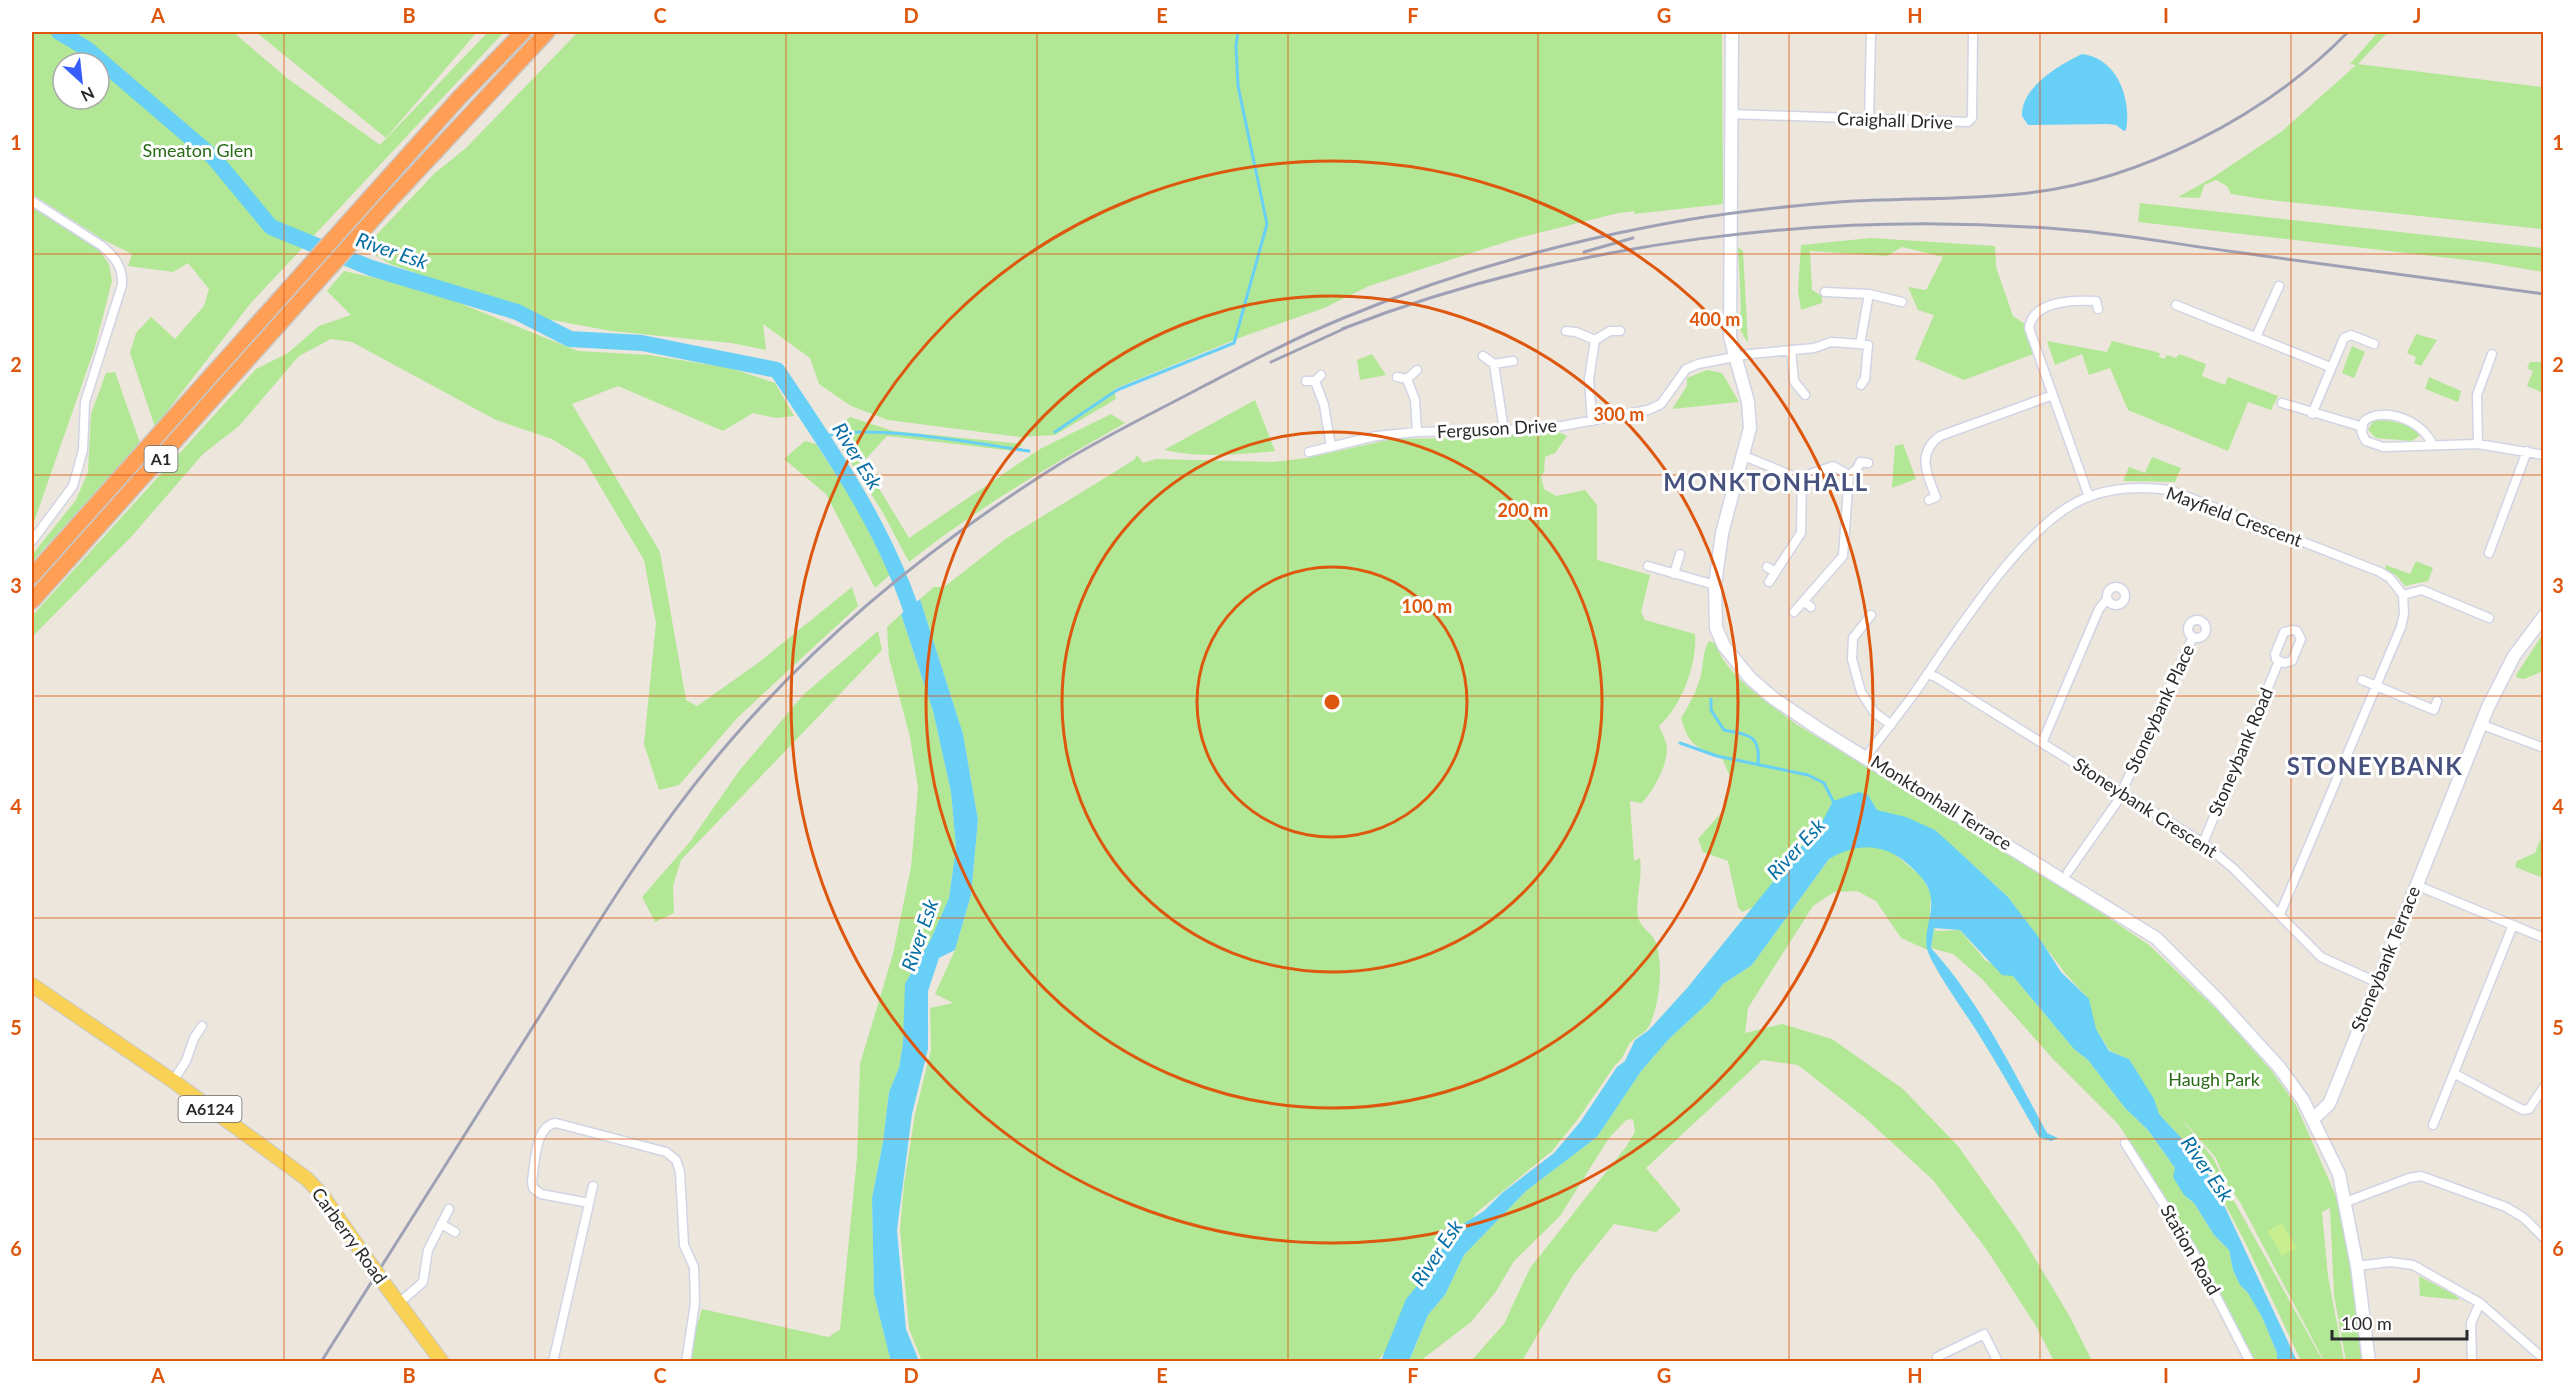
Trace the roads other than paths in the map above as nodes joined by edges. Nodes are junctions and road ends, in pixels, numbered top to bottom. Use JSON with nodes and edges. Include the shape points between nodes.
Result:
{"nodes":[{"id":1,"x":523,"y":32,"type":"edge"},
{"id":2,"x":547,"y":32,"type":"edge"},
{"id":3,"x":1732,"y":32,"type":"edge"},
{"id":4,"x":1871,"y":32,"type":"edge"},
{"id":5,"x":1973,"y":32,"type":"edge"},
{"id":6,"x":1730,"y":114,"type":"junction"},
{"id":7,"x":1869,"y":120,"type":"junction"},
{"id":8,"x":32,"y":201,"type":"edge"},
{"id":9,"x":2279,"y":286,"type":"dead end"},
{"id":10,"x":1825,"y":292,"type":"dead end"},
{"id":11,"x":1869,"y":294,"type":"junction"},
{"id":12,"x":1902,"y":302,"type":"dead end"},
{"id":13,"x":2098,"y":302,"type":"dead end"},
{"id":14,"x":2176,"y":305,"type":"dead end"},
{"id":15,"x":1566,"y":331,"type":"dead end"},
{"id":16,"x":1620,"y":331,"type":"dead end"},
{"id":17,"x":2256,"y":338,"type":"junction"},
{"id":18,"x":1595,"y":340,"type":"junction"},
{"id":19,"x":1860,"y":344,"type":"junction"},
{"id":20,"x":2374,"y":344,"type":"dead end"},
{"id":21,"x":1791,"y":350,"type":"junction"},
{"id":22,"x":2492,"y":354,"type":"dead end"},
{"id":23,"x":1483,"y":356,"type":"dead end"},
{"id":24,"x":1735,"y":357,"type":"junction"},
{"id":25,"x":1513,"y":361,"type":"dead end"},
{"id":26,"x":1494,"y":364,"type":"junction"},
{"id":27,"x":2330,"y":367,"type":"junction"},
{"id":28,"x":1417,"y":370,"type":"dead end"},
{"id":29,"x":1397,"y":377,"type":"dead end"},
{"id":30,"x":1314,"y":379,"type":"dead end"},
{"id":31,"x":1407,"y":379,"type":"junction"},
{"id":32,"x":1861,"y":385,"type":"dead end"},
{"id":33,"x":1805,"y":395,"type":"dead end"},
{"id":34,"x":2053,"y":395,"type":"junction"},
{"id":35,"x":2282,"y":403,"type":"dead end"},
{"id":36,"x":2312,"y":414,"type":"junction"},
{"id":37,"x":1592,"y":421,"type":"junction"},
{"id":38,"x":2363,"y":427,"type":"junction"},
{"id":39,"x":1504,"y":430,"type":"junction"},
{"id":40,"x":1417,"y":432,"type":"junction"},
{"id":41,"x":2478,"y":444,"type":"junction"},
{"id":42,"x":2433,"y":445,"type":"junction"},
{"id":43,"x":1331,"y":447,"type":"junction"},
{"id":44,"x":2527,"y":451,"type":"junction"},
{"id":45,"x":1309,"y":452,"type":"dead end"},
{"id":46,"x":2544,"y":455,"type":"edge"},
{"id":47,"x":1744,"y":456,"type":"junction"},
{"id":48,"x":1869,"y":463,"type":"dead end"},
{"id":49,"x":1849,"y":475,"type":"junction"},
{"id":50,"x":1802,"y":477,"type":"junction"},
{"id":51,"x":2089,"y":497,"type":"junction"},
{"id":52,"x":1929,"y":500,"type":"dead end"},
{"id":53,"x":32,"y":541,"type":"edge"},
{"id":54,"x":2489,"y":553,"type":"dead end"},
{"id":55,"x":1680,"y":554,"type":"dead end"},
{"id":56,"x":1648,"y":566,"type":"dead end"},
{"id":57,"x":1767,"y":567,"type":"dead end"},
{"id":58,"x":1775,"y":572,"type":"junction"},
{"id":59,"x":1674,"y":574,"type":"junction"},
{"id":60,"x":32,"y":576,"type":"edge"},
{"id":61,"x":1769,"y":582,"type":"dead end"},
{"id":62,"x":1715,"y":585,"type":"junction"},
{"id":63,"x":2403,"y":595,"type":"junction"},
{"id":64,"x":2107,"y":599,"type":"dead end"},
{"id":65,"x":32,"y":601,"type":"edge"},
{"id":66,"x":1794,"y":612,"type":"dead end"},
{"id":67,"x":1871,"y":615,"type":"dead end"},
{"id":68,"x":2544,"y":616,"type":"edge"},
{"id":69,"x":2489,"y":618,"type":"dead end"},
{"id":70,"x":2193,"y":637,"type":"dead end"},
{"id":71,"x":2279,"y":661,"type":"dead end"},
{"id":72,"x":1927,"y":674,"type":"junction"},
{"id":73,"x":2362,"y":680,"type":"dead end"},
{"id":74,"x":2376,"y":687,"type":"junction"},
{"id":75,"x":2437,"y":701,"type":"dead end"},
{"id":76,"x":2480,"y":724,"type":"junction"},
{"id":77,"x":1891,"y":725,"type":"junction"},
{"id":78,"x":2042,"y":743,"type":"junction"},
{"id":79,"x":2544,"y":748,"type":"edge"},
{"id":80,"x":1866,"y":757,"type":"junction"},
{"id":81,"x":2122,"y":791,"type":"junction"},
{"id":82,"x":2203,"y":843,"type":"junction"},
{"id":83,"x":2068,"y":872,"type":"dead end"},
{"id":84,"x":2416,"y":885,"type":"junction"},
{"id":85,"x":2280,"y":914,"type":"junction"},
{"id":86,"x":2513,"y":926,"type":"junction"},
{"id":87,"x":2544,"y":938,"type":"edge"},
{"id":88,"x":2376,"y":982,"type":"junction"},
{"id":89,"x":32,"y":985,"type":"edge"},
{"id":90,"x":202,"y":1026,"type":"dead end"},
{"id":91,"x":2455,"y":1074,"type":"junction"},
{"id":92,"x":173,"y":1081,"type":"junction"},
{"id":93,"x":2544,"y":1087,"type":"edge"},
{"id":94,"x":2313,"y":1119,"type":"junction"},
{"id":95,"x":2433,"y":1125,"type":"dead end"},
{"id":96,"x":2124,"y":1143,"type":"dead end"},
{"id":97,"x":593,"y":1186,"type":"dead end"},
{"id":98,"x":2346,"y":1202,"type":"junction"},
{"id":99,"x":589,"y":1203,"type":"junction"},
{"id":100,"x":449,"y":1209,"type":"dead end"},
{"id":101,"x":441,"y":1224,"type":"junction"},
{"id":102,"x":455,"y":1232,"type":"dead end"},
{"id":103,"x":2544,"y":1239,"type":"edge"},
{"id":104,"x":2357,"y":1266,"type":"junction"},
{"id":105,"x":394,"y":1298,"type":"junction"},
{"id":106,"x":2480,"y":1303,"type":"junction"},
{"id":107,"x":1937,"y":1357,"type":"dead end"},
{"id":108,"x":2544,"y":1359,"type":"edge"},
{"id":109,"x":442,"y":1362,"type":"edge"},
{"id":110,"x":553,"y":1362,"type":"edge"},
{"id":111,"x":686,"y":1362,"type":"edge"},
{"id":112,"x":1998,"y":1362,"type":"edge"},
{"id":113,"x":2250,"y":1362,"type":"edge"},
{"id":114,"x":2369,"y":1362,"type":"edge"},
{"id":115,"x":2472,"y":1362,"type":"edge"}],
"edges":[{"from":1,"to":60,"type":"highway","number":"A1"},
{"from":2,"to":65,"type":"highway","number":"A1","via":[[384,207]]},
{"from":3,"to":6,"type":"main road","name":"Monktonhall Terrace"},
{"from":4,"to":7,"type":"street"},
{"from":5,"to":7,"type":"street","name":"Craighall Drive","via":[[1972,118],[1968,122]]},
{"from":6,"to":7,"type":"street","name":"Craighall Drive"},
{"from":6,"to":24,"type":"main road","name":"Monktonhall Terrace","via":[[1730,337]]},
{"from":8,"to":53,"type":"street","via":[[102,246],[119,265],[122,285],[85,402],[79,470],[66,498]]},
{"from":9,"to":17,"type":"street"},
{"from":10,"to":11,"type":"street"},
{"from":11,"to":12,"type":"street"},
{"from":11,"to":19,"type":"street"},
{"from":13,"to":34,"type":"street","via":[[2060,301],[2030,323],[2030,333]]},
{"from":14,"to":17,"type":"street"},
{"from":15,"to":18,"type":"street"},
{"from":16,"to":18,"type":"street","via":[[1610,331]]},
{"from":17,"to":27,"type":"street"},
{"from":18,"to":37,"type":"street","via":[[1589,379]]},
{"from":19,"to":21,"type":"street","name":"Ferguson Drive","via":[[1836,342]]},
{"from":19,"to":32,"type":"street","via":[[1868,345]]},
{"from":20,"to":27,"type":"street","via":[[2347,335]]},
{"from":21,"to":24,"type":"street","name":"Ferguson Drive"},
{"from":21,"to":33,"type":"street","via":[[1794,381]]},
{"from":22,"to":41,"type":"street","via":[[2477,395]]},
{"from":23,"to":26,"type":"street"},
{"from":24,"to":37,"type":"street","name":"Ferguson Drive","via":[[1686,369],[1666,399],[1655,408]]},
{"from":24,"to":47,"type":"main road","name":"Monktonhall Terrace","via":[[1748,402],[1750,428]]},
{"from":25,"to":26,"type":"street"},
{"from":26,"to":39,"type":"street"},
{"from":27,"to":36,"type":"street"},
{"from":28,"to":31,"type":"street"},
{"from":29,"to":31,"type":"street"},
{"from":30,"to":43,"type":"street","via":[[1324,405]]},
{"from":31,"to":40,"type":"street","via":[[1415,400]]},
{"from":34,"to":51,"type":"street"},
{"from":34,"to":52,"type":"street","via":[[1933,441],[1924,464],[1936,497]]},
{"from":35,"to":36,"type":"street"},
{"from":36,"to":38,"type":"street"},
{"from":37,"to":39,"type":"street","name":"Ferguson Drive"},
{"from":38,"to":42,"type":"street","via":[[2364,437],[2376,445]]},
{"from":38,"to":42,"type":"street","via":[[2375,415],[2400,418],[2422,429]]},
{"from":39,"to":40,"type":"street","name":"Ferguson Drive"},
{"from":40,"to":43,"type":"street","name":"Ferguson Drive","via":[[1376,436]]},
{"from":41,"to":42,"type":"street"},
{"from":41,"to":44,"type":"street"},
{"from":43,"to":45,"type":"street","name":"Ferguson Drive"},
{"from":44,"to":46,"type":"street"},
{"from":44,"to":54,"type":"street"},
{"from":47,"to":50,"type":"street"},
{"from":47,"to":62,"type":"main road","name":"Monktonhall Terrace","via":[[1722,533]]},
{"from":48,"to":49,"type":"street","via":[[1860,462]]},
{"from":49,"to":50,"type":"street","via":[[1833,465]]},
{"from":49,"to":66,"type":"street","via":[[1844,556],[1807,604]]},
{"from":50,"to":58,"type":"street","via":[[1802,533]]},
{"from":51,"to":63,"type":"street","name":"Mayfield Crescent","via":[[2120,488],[2170,490],[2380,572]]},
{"from":51,"to":72,"type":"street","name":"Mayfield Crescent","via":[[2057,515],[2019,552]]},
{"from":55,"to":59,"type":"street"},
{"from":56,"to":59,"type":"street"},
{"from":57,"to":58,"type":"street"},
{"from":58,"to":61,"type":"street"},
{"from":59,"to":62,"type":"street"},
{"from":62,"to":80,"type":"main road","name":"Monktonhall Terrace","via":[[1716,628],[1724,646],[1750,678],[1797,715]]},
{"from":63,"to":69,"type":"street","via":[[2422,590]]},
{"from":63,"to":74,"type":"street","via":[[2401,627]]},
{"from":64,"to":78,"type":"street","via":[[2099,609]]},
{"from":67,"to":77,"type":"street","via":[[1853,638],[1852,659],[1861,692],[1874,712]]},
{"from":68,"to":76,"type":"main road","name":"Stoneybank Terrace","via":[[2498,684]]},
{"from":70,"to":81,"type":"street","name":"Stoneybank Place"},
{"from":71,"to":82,"type":"street","name":"Stoneybank Road"},
{"from":72,"to":77,"type":"street","name":"Mayfield Crescent"},
{"from":72,"to":78,"type":"street","name":"Stoneybank Crescent"},
{"from":73,"to":74,"type":"street"},
{"from":74,"to":75,"type":"street","via":[[2434,710]]},
{"from":74,"to":85,"type":"street"},
{"from":76,"to":79,"type":"street"},
{"from":76,"to":84,"type":"main road","name":"Stoneybank Terrace"},
{"from":77,"to":80,"type":"street","name":"Mayfield Crescent"},
{"from":78,"to":81,"type":"street","name":"Stoneybank Crescent"},
{"from":80,"to":94,"type":"main road","name":"Monktonhall Terrace","via":[[2156,938],[2279,1067]]},
{"from":81,"to":82,"type":"street","name":"Stoneybank Crescent"},
{"from":81,"to":83,"type":"street","name":"Stoneybank Place"},
{"from":82,"to":85,"type":"street","name":"Stoneybank Crescent"},
{"from":84,"to":86,"type":"street"},
{"from":84,"to":88,"type":"main road","name":"Stoneybank Terrace"},
{"from":85,"to":88,"type":"street","name":"Stoneybank Crescent","via":[[2321,957]]},
{"from":86,"to":87,"type":"street"},
{"from":86,"to":91,"type":"street"},
{"from":88,"to":94,"type":"main road","name":"Stoneybank Terrace","via":[[2329,1104]]},
{"from":89,"to":92,"type":"main road","name":"Carberry Road","number":"A6124"},
{"from":90,"to":92,"type":"street"},
{"from":91,"to":93,"type":"street","via":[[2523,1110],[2529,1109]]},
{"from":91,"to":95,"type":"street"},
{"from":92,"to":105,"type":"main road","name":"Carberry Road","number":"A6124","bridge":true,"via":[[307,1179]]},
{"from":94,"to":98,"type":"main road","name":"Monktonhall Terrace","via":[[2332,1158]]},
{"from":96,"to":113,"type":"street","name":"Station Road","via":[[2193,1251]]},
{"from":97,"to":99,"type":"street"},
{"from":98,"to":103,"type":"street","via":[[2421,1176],[2506,1207],[2524,1218]]},
{"from":98,"to":104,"type":"main road","name":"Monktonhall Terrace"},
{"from":99,"to":110,"type":"street"},
{"from":99,"to":111,"type":"street","via":[[541,1194],[533,1188],[542,1133],[548,1125],[556,1123],[671,1155],[680,1172],[684,1245],[694,1267],[695,1303]]},
{"from":100,"to":101,"type":"street"},
{"from":101,"to":102,"type":"street"},
{"from":101,"to":105,"type":"street","via":[[428,1250],[423,1282]]},
{"from":104,"to":106,"type":"street","via":[[2390,1262],[2414,1265]]},
{"from":104,"to":114,"type":"main road","name":"Monktonhall Terrace"},
{"from":105,"to":109,"type":"main road","name":"Carberry Road","number":"A6124"},
{"from":106,"to":108,"type":"street"},
{"from":106,"to":115,"type":"street","via":[[2471,1323]]},
{"from":107,"to":112,"type":"street","via":[[1984,1334]]}]}
